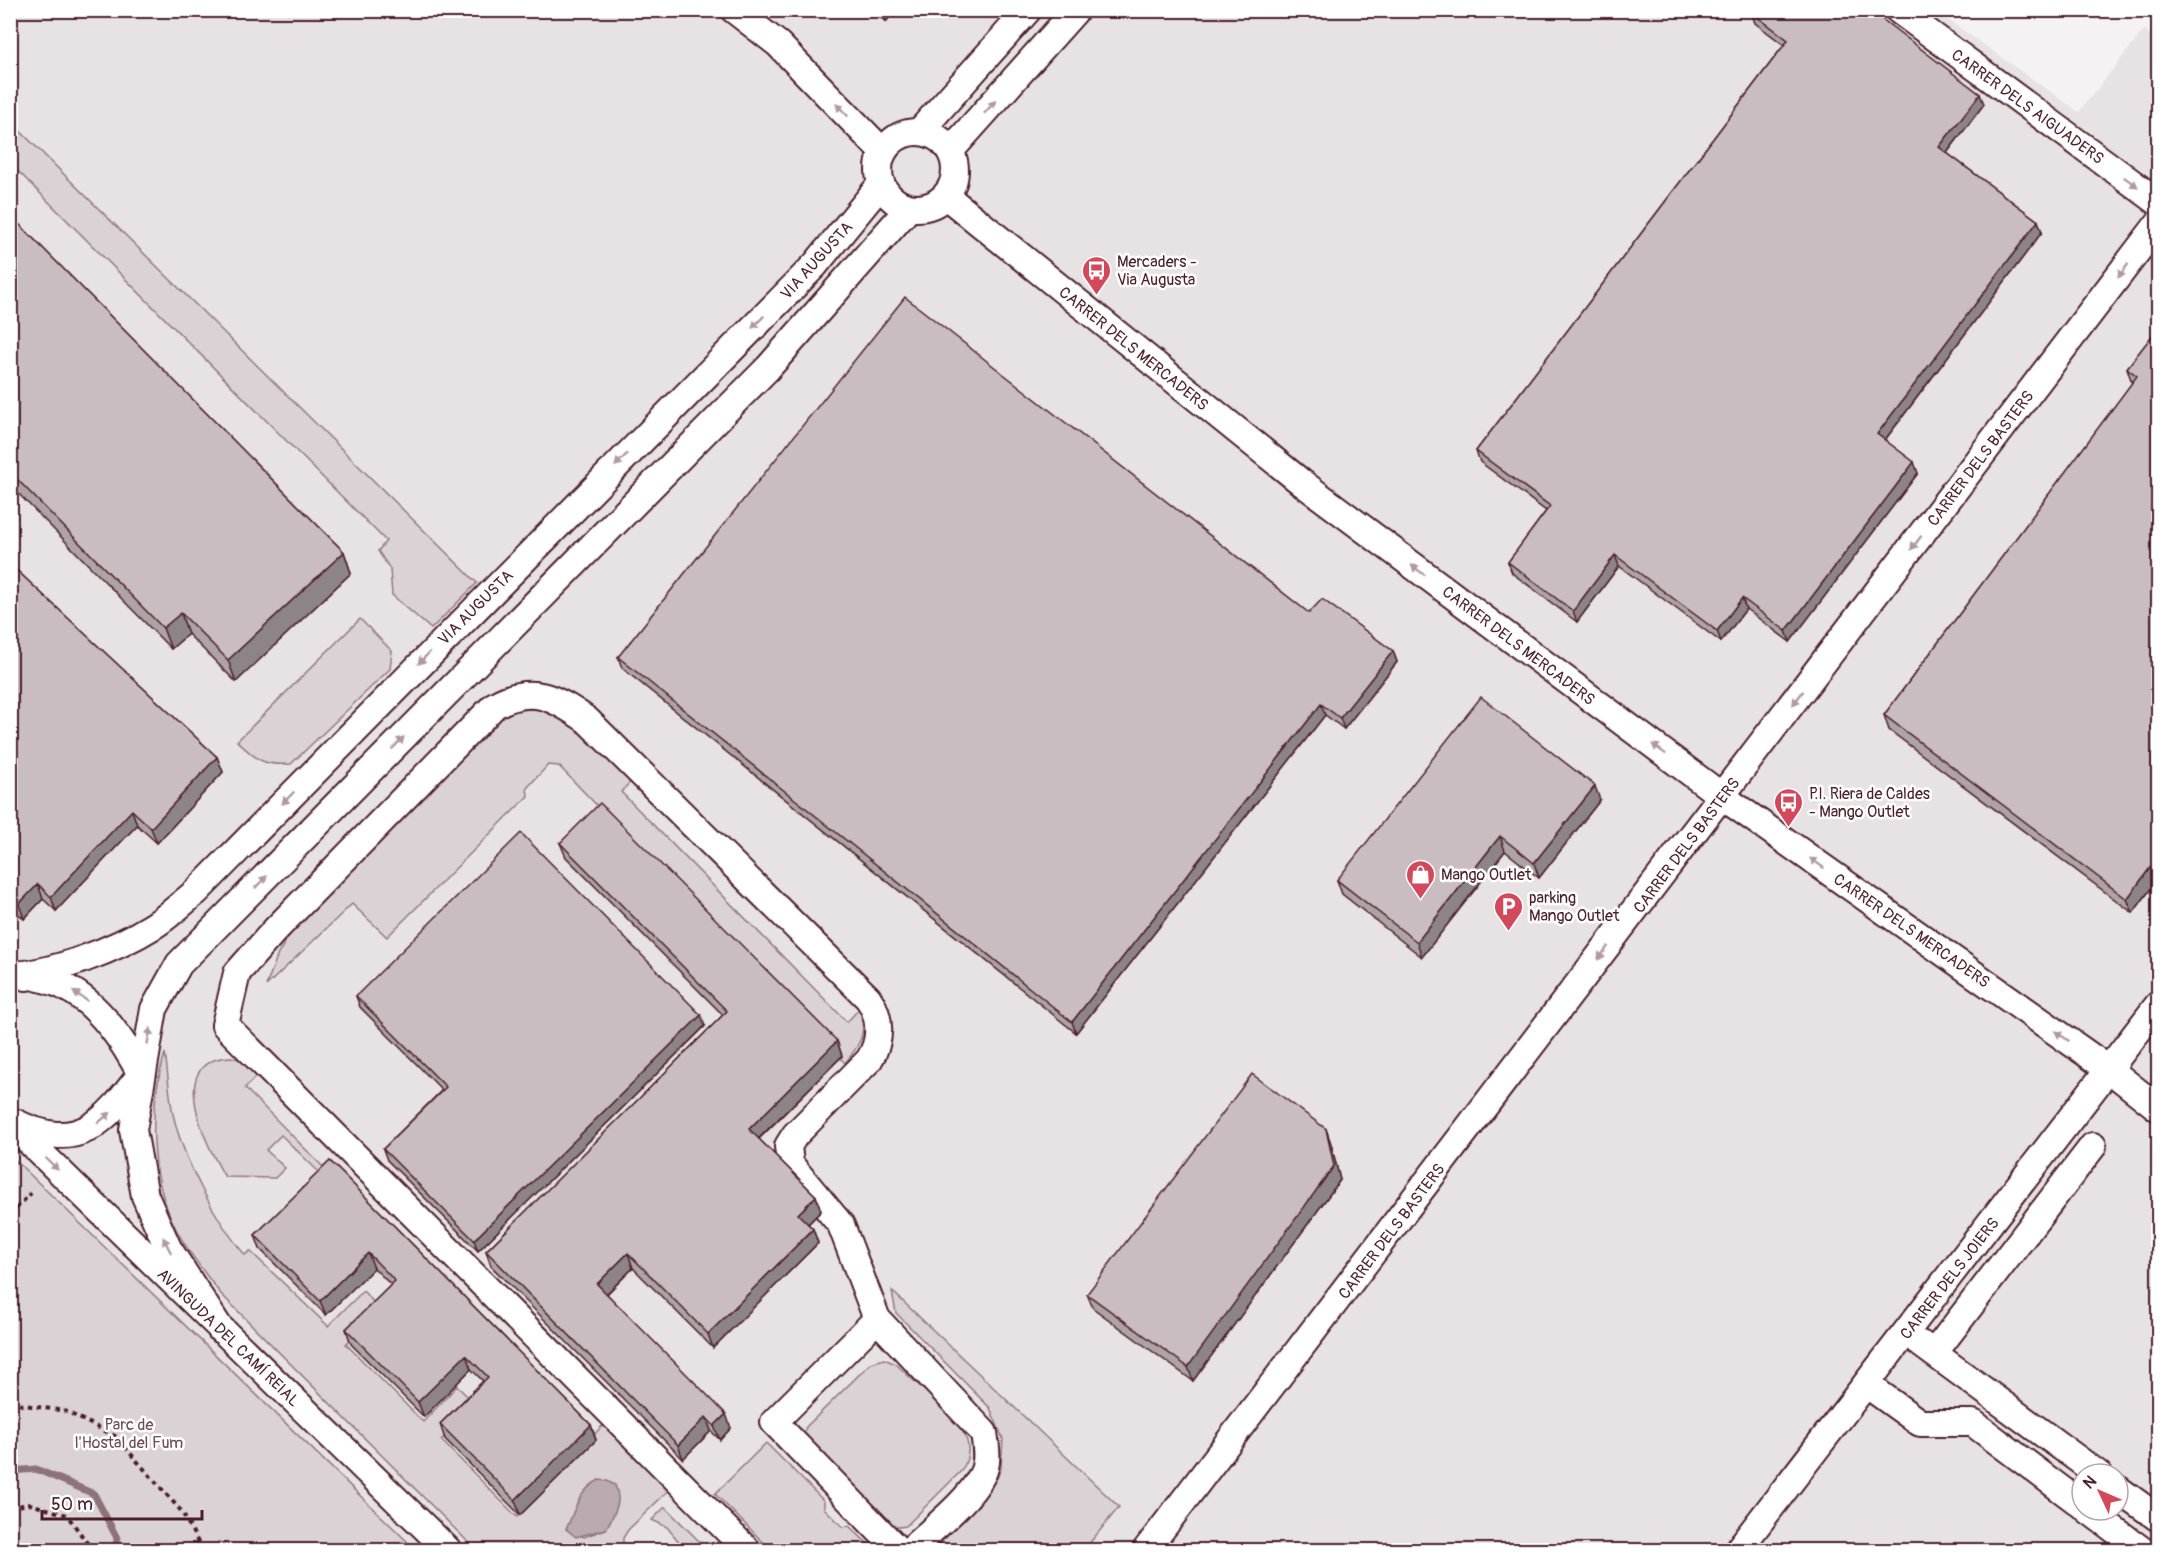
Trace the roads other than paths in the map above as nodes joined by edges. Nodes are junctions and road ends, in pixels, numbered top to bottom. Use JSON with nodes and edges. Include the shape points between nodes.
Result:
{"nodes":[{"id":1,"x":734,"y":10,"type":"edge"},
{"id":2,"x":1028,"y":10,"type":"edge"},
{"id":3,"x":1076,"y":10,"type":"edge"},
{"id":4,"x":1898,"y":10,"type":"edge"},
{"id":5,"x":920,"y":131,"type":"junction"},
{"id":6,"x":951,"y":150,"type":"junction"},
{"id":7,"x":883,"y":152,"type":"junction"},
{"id":8,"x":881,"y":184,"type":"junction"},
{"id":9,"x":946,"y":196,"type":"junction"},
{"id":10,"x":2158,"y":202,"type":"edge"},
{"id":11,"x":909,"y":208,"type":"junction"},
{"id":12,"x":2158,"y":224,"type":"edge"},
{"id":13,"x":1723,"y":797,"type":"junction"},
{"id":14,"x":17,"y":979,"type":"edge"},
{"id":15,"x":2158,"y":1005,"type":"edge"},
{"id":16,"x":2110,"y":1070,"type":"junction"},
{"id":17,"x":141,"y":1074,"type":"junction"},
{"id":18,"x":2158,"y":1108,"type":"edge"},
{"id":19,"x":10,"y":1122,"type":"edge"},
{"id":20,"x":2093,"y":1146,"type":"dead end"},
{"id":21,"x":877,"y":1319,"type":"junction"},
{"id":22,"x":221,"y":1330,"type":"junction"},
{"id":23,"x":1906,"y":1333,"type":"junction"},
{"id":24,"x":1934,"y":1353,"type":"junction"},
{"id":25,"x":1866,"y":1384,"type":"junction"},
{"id":26,"x":2082,"y":1462,"type":"edge"},
{"id":27,"x":2070,"y":1496,"type":"edge"},
{"id":28,"x":2130,"y":1498,"type":"edge"},
{"id":29,"x":2158,"y":1518,"type":"edge"},
{"id":30,"x":2104,"y":1522,"type":"edge"},
{"id":31,"x":448,"y":1551,"type":"edge"},
{"id":32,"x":747,"y":1551,"type":"edge"},
{"id":33,"x":897,"y":1551,"type":"edge"},
{"id":34,"x":910,"y":1551,"type":"edge"},
{"id":35,"x":1146,"y":1551,"type":"edge"},
{"id":36,"x":1738,"y":1551,"type":"edge"},
{"id":37,"x":2142,"y":1551,"type":"edge"}],
"edges":[{"from":7,"to":1,"type":"street","one_way":true,"via":[[778,44]]},
{"from":2,"to":5,"type":"street"},
{"from":6,"to":3,"type":"street","one_way":true},
{"from":4,"to":10,"type":"street","name":"CARRER DELS AIGUADERS","one_way":true},
{"from":5,"to":6,"type":"street","via":[[941,139]]},
{"from":5,"to":7,"type":"street","via":[[892,140]]},
{"from":6,"to":9,"type":"street","via":[[956,175]]},
{"from":7,"to":8,"type":"street","via":[[879,164]]},
{"from":8,"to":11,"type":"street","via":[[888,195]]},
{"from":8,"to":14,"type":"street","name":"VIA AUGUSTA","one_way":true,"via":[[815,265],[196,892],[153,926],[97,954]]},
{"from":9,"to":11,"type":"street","via":[[935,204]]},
{"from":13,"to":9,"type":"street","name":"CARRER DELS MERCADERS","one_way":true,"via":[[1301,482]]},
{"from":17,"to":11,"type":"street","one_way":true,"via":[[154,1009],[179,964],[768,368]]},
{"from":12,"to":13,"type":"street","name":"CARRER DELS BASTERS","one_way":true},
{"from":16,"to":13,"type":"street","name":"CARRER DELS MERCADERS","one_way":true},
{"from":13,"to":35,"type":"street","name":"CARRER DELS BASTERS","one_way":true},
{"from":17,"to":14,"type":"street","name":"VIA AUGUSTA","one_way":true,"via":[[124,1044],[92,1004],[65,987]]},
{"from":15,"to":16,"type":"street","name":"CARRER DELS JOIERS"},
{"from":16,"to":18,"type":"street","name":"CARRER DELS MERCADERS"},
{"from":16,"to":23,"type":"street","name":"CARRER DELS JOIERS"},
{"from":19,"to":17,"type":"street","one_way":true,"via":[[32,1131],[82,1133],[115,1109]]},
{"from":22,"to":17,"type":"street","one_way":true,"via":[[168,1248],[145,1196],[133,1130]]},
{"from":19,"to":22,"type":"street","name":"AVINGUDA DEL CAMÍ REIAL","one_way":true},
{"from":20,"to":24,"type":"street"},
{"from":21,"to":32,"type":"street","via":[[841,1225],[790,1164],[788,1146],[868,1060],[875,1049],[877,1010],[587,720],[562,703],[537,694],[512,696],[495,705],[237,973],[225,1025]]},
{"from":21,"to":33,"type":"street","via":[[774,1422]]},
{"from":21,"to":34,"type":"street","via":[[984,1433],[987,1454],[983,1474],[968,1494]]},
{"from":22,"to":31,"type":"street","name":"AVINGUDA DEL CAMÍ REIAL"},
{"from":23,"to":24,"type":"street"},
{"from":23,"to":25,"type":"street","name":"CARRER DELS JOIERS"},
{"from":24,"to":26,"type":"street"},
{"from":25,"to":27,"type":"street","via":[[1920,1423],[1973,1423]]},
{"from":25,"to":36,"type":"street","name":"CARRER DELS JOIERS"},
{"from":28,"to":29,"type":"street"},
{"from":30,"to":37,"type":"street"}]}
